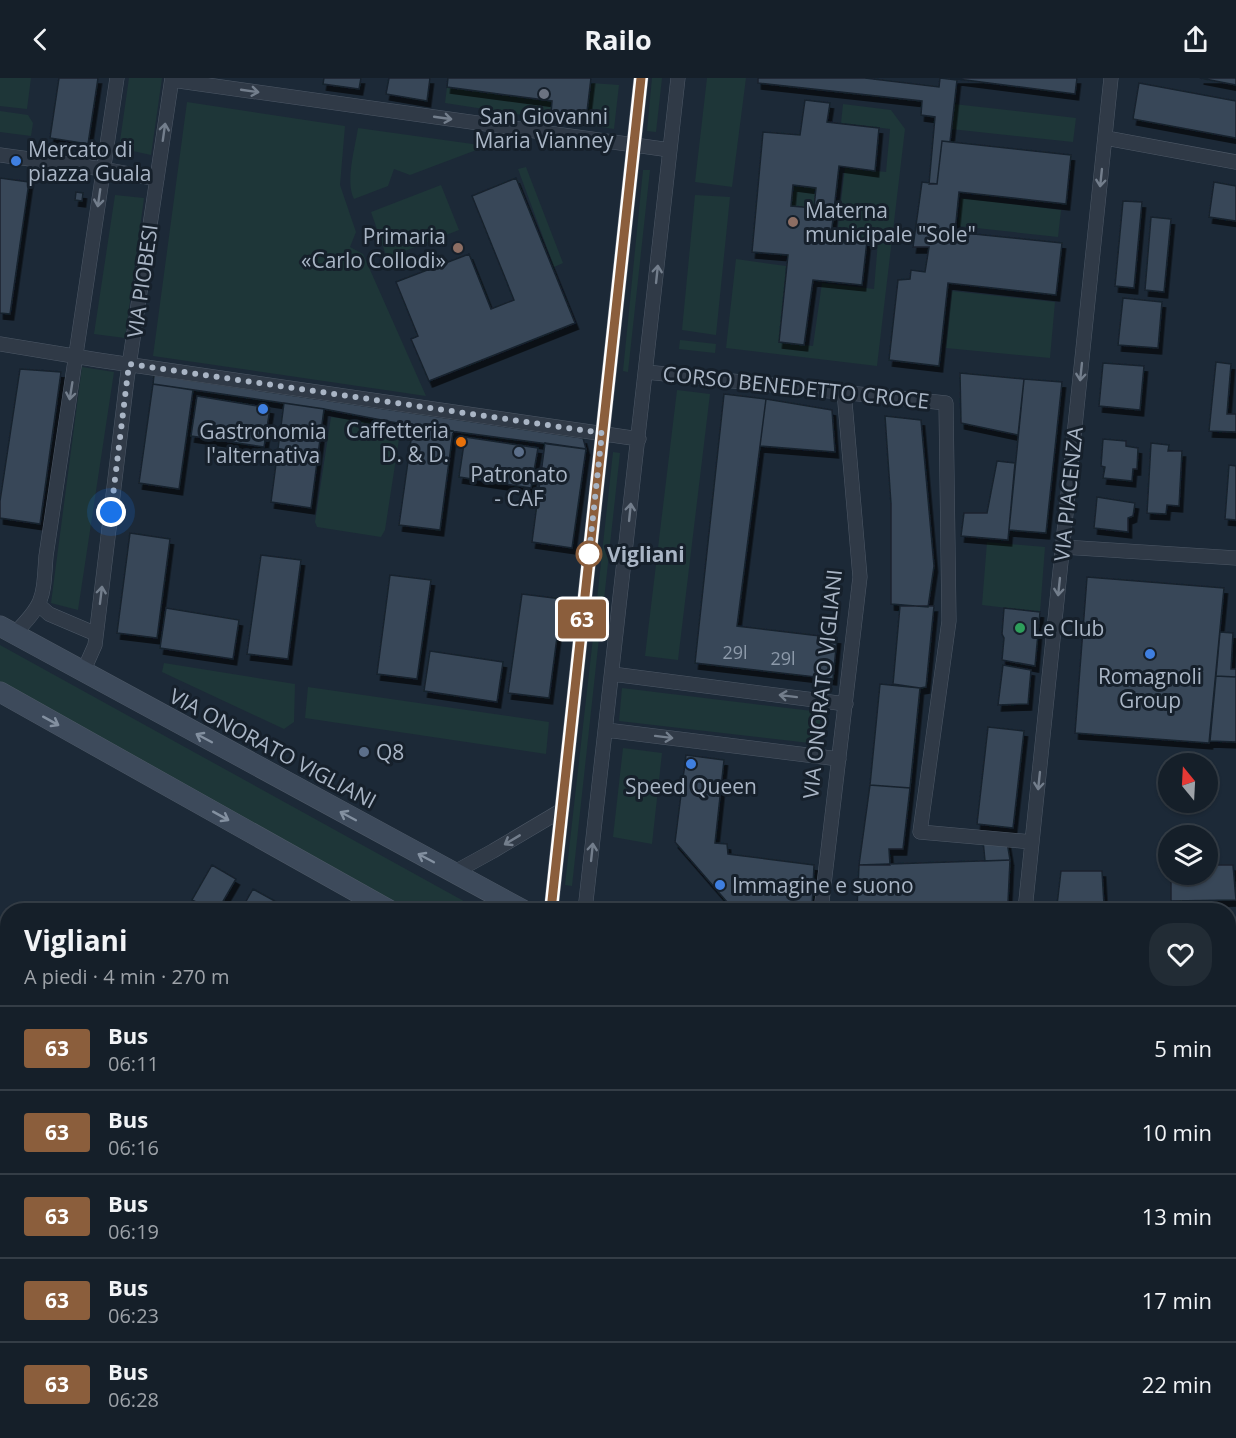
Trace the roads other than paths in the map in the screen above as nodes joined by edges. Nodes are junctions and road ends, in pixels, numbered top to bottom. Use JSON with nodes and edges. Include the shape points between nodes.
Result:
{"nodes":[{"id":1,"x":117,"y":78,"type":"edge"},
{"id":2,"x":640,"y":78,"type":"edge"},
{"id":3,"x":678,"y":78,"type":"edge"},
{"id":4,"x":1111,"y":78,"type":"edge"},
{"id":5,"x":172,"y":79,"type":"edge"},
{"id":6,"x":1106,"y":138,"type":"junction"},
{"id":7,"x":633,"y":145,"type":"junction"},
{"id":8,"x":670,"y":150,"type":"junction"},
{"id":9,"x":0,"y":156,"type":"edge"},
{"id":10,"x":1236,"y":162,"type":"edge"},
{"id":11,"x":103,"y":170,"type":"junction"},
{"id":12,"x":157,"y":179,"type":"junction"},
{"id":13,"x":0,"y":344,"type":"edge"},
{"id":14,"x":76,"y":357,"type":"junction"},
{"id":15,"x":129,"y":364,"type":"junction"},
{"id":16,"x":646,"y":372,"type":"junction"},
{"id":17,"x":844,"y":391,"type":"junction"},
{"id":18,"x":602,"y":433,"type":"junction"},
{"id":19,"x":639,"y":439,"type":"junction"},
{"id":20,"x":1063,"y":547,"type":"junction"},
{"id":21,"x":1236,"y":558,"type":"edge"},
{"id":22,"x":39,"y":605,"type":"junction"},
{"id":23,"x":7,"y":630,"type":"edge"},
{"id":24,"x":96,"y":634,"type":"junction"},
{"id":25,"x":83,"y":672,"type":"junction"},
{"id":26,"x":612,"y":674,"type":"junction"},
{"id":27,"x":0,"y":692,"type":"edge"},
{"id":28,"x":846,"y":704,"type":"junction"},
{"id":29,"x":606,"y":730,"type":"junction"},
{"id":30,"x":838,"y":759,"type":"junction"},
{"id":31,"x":562,"y":810,"type":"junction"},
{"id":32,"x":1032,"y":842,"type":"junction"},
{"id":33,"x":453,"y":873,"type":"junction"},
{"id":34,"x":377,"y":903,"type":"edge"},
{"id":35,"x":510,"y":903,"type":"edge"},
{"id":36,"x":552,"y":903,"type":"edge"},
{"id":37,"x":586,"y":903,"type":"edge"},
{"id":38,"x":822,"y":903,"type":"edge"},
{"id":39,"x":1026,"y":903,"type":"edge"}],
"edges":[{"from":1,"to":11,"type":"street"},
{"from":2,"to":7,"type":"street"},
{"from":3,"to":8,"type":"street","name":"CORSO BENEDETTO CROCE"},
{"from":4,"to":6,"type":"street","name":"VIA PIACENZA"},
{"from":5,"to":7,"type":"street","one_way":true},
{"from":12,"to":5,"type":"street","name":"VIA PIOBESI","one_way":true},
{"from":6,"to":10,"type":"street"},
{"from":6,"to":20,"type":"street","name":"VIA PIACENZA","one_way":true},
{"from":7,"to":8,"type":"street"},
{"from":7,"to":18,"type":"street"},
{"from":16,"to":8,"type":"street","name":"CORSO BENEDETTO CROCE","one_way":true},
{"from":9,"to":11,"type":"street"},
{"from":11,"to":12,"type":"street"},
{"from":11,"to":14,"type":"street","one_way":true},
{"from":12,"to":15,"type":"street","name":"VIA PIOBESI"},
{"from":13,"to":14,"type":"street"},
{"from":14,"to":15,"type":"street"},
{"from":14,"to":22,"type":"street","one_way":true},
{"from":15,"to":18,"type":"street"},
{"from":24,"to":15,"type":"street","name":"VIA PIOBESI","one_way":true},
{"from":16,"to":17,"type":"street","name":"CORSO BENEDETTO CROCE"},
{"from":16,"to":19,"type":"street","name":"CORSO BENEDETTO CROCE"},
{"from":17,"to":28,"type":"street","name":"VIA ONORATO VIGLIANI","via":[[860,578]]},
{"from":17,"to":32,"type":"street","name":"CORSO BENEDETTO CROCE","via":[[946,403],[949,621],[920,832]]},
{"from":18,"to":19,"type":"street"},
{"from":18,"to":31,"type":"street"},
{"from":26,"to":19,"type":"street","name":"CORSO BENEDETTO CROCE","one_way":true},
{"from":20,"to":21,"type":"street"},
{"from":20,"to":32,"type":"street","name":"VIA PIACENZA","one_way":true},
{"from":22,"to":23,"type":"street","via":[[30,618]]},
{"from":22,"to":24,"type":"street","via":[[49,614]]},
{"from":23,"to":25,"type":"main road","name":"VIA ONORATO VIGLIANI"},
{"from":24,"to":25,"type":"street","name":"VIA PIOBESI"},
{"from":33,"to":25,"type":"main road","name":"VIA ONORATO VIGLIANI","one_way":true},
{"from":28,"to":26,"type":"street","one_way":true},
{"from":26,"to":29,"type":"street","name":"CORSO BENEDETTO CROCE"},
{"from":27,"to":34,"type":"main road","one_way":true},
{"from":28,"to":30,"type":"street","name":"VIA ONORATO VIGLIANI"},
{"from":29,"to":30,"type":"street","one_way":true},
{"from":37,"to":29,"type":"street","name":"CORSO BENEDETTO CROCE","one_way":true},
{"from":30,"to":38,"type":"street","name":"VIA ONORATO VIGLIANI"},
{"from":31,"to":33,"type":"street","one_way":true},
{"from":31,"to":36,"type":"street"},
{"from":32,"to":39,"type":"street","name":"VIA PIACENZA"},
{"from":33,"to":35,"type":"main road","name":"VIA ONORATO VIGLIANI"}]}
